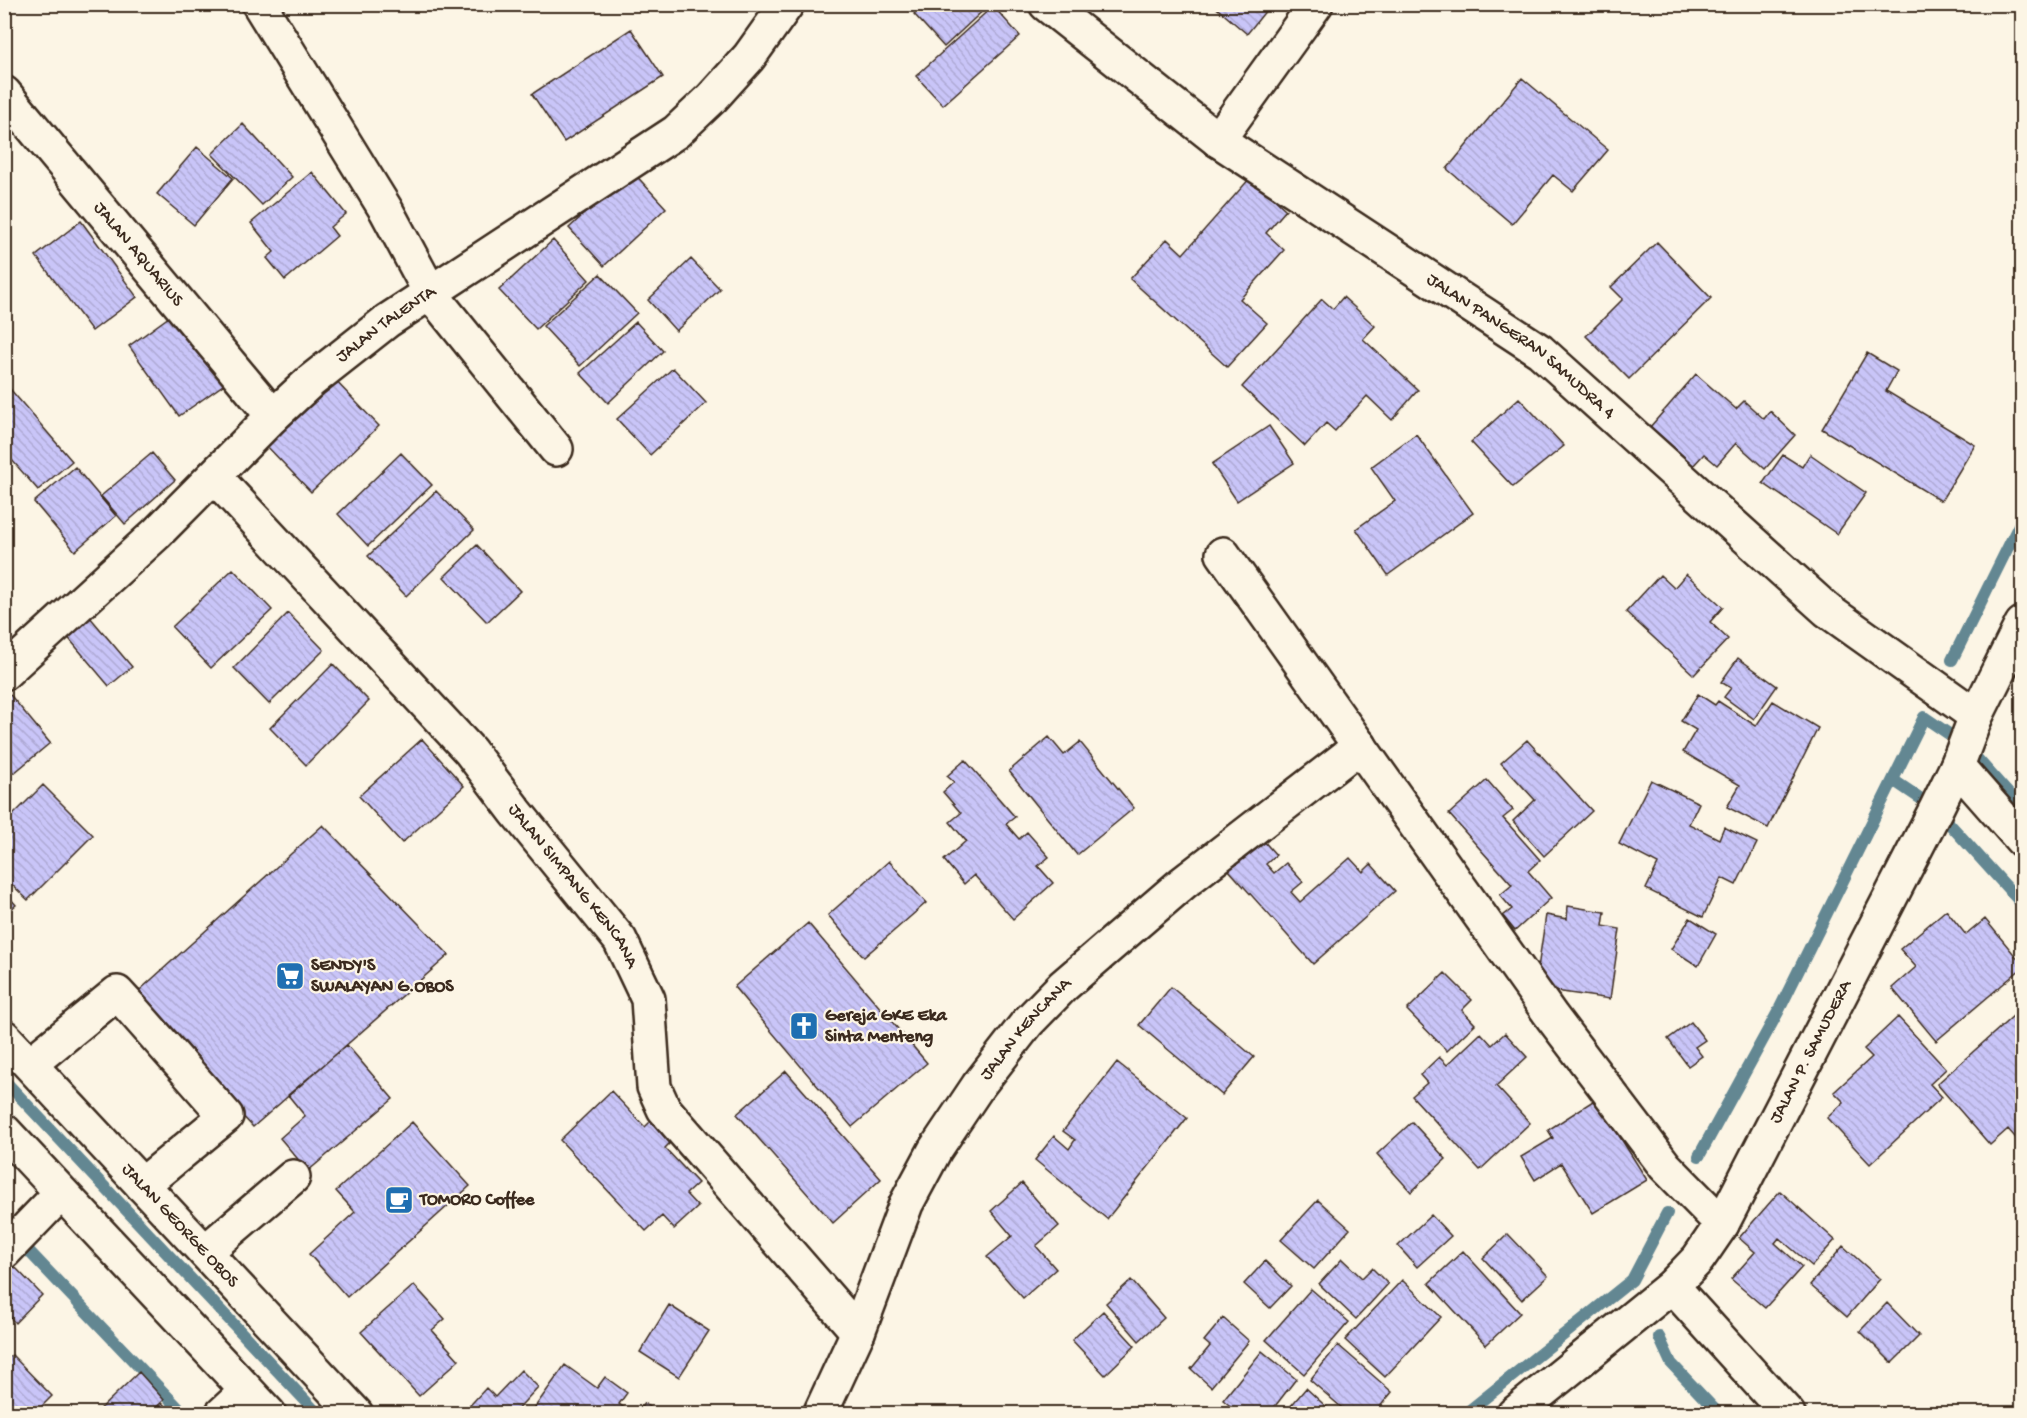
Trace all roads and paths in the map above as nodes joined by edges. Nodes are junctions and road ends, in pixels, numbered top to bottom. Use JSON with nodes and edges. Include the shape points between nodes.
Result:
{"nodes":[{"id":1,"x":259,"y":4,"type":"edge"},
{"id":2,"x":787,"y":4,"type":"edge"},
{"id":3,"x":1046,"y":4,"type":"edge"},
{"id":4,"x":1316,"y":4,"type":"edge"},
{"id":5,"x":4,"y":93,"type":"edge"},
{"id":6,"x":1218,"y":140,"type":"junction"},
{"id":7,"x":431,"y":294,"type":"junction"},
{"id":8,"x":273,"y":416,"type":"junction"},
{"id":9,"x":556,"y":449,"type":"dead end"},
{"id":10,"x":214,"y":476,"type":"junction"},
{"id":11,"x":1223,"y":554,"type":"dead end"},
{"id":12,"x":2022,"y":624,"type":"edge"},
{"id":13,"x":4,"y":673,"type":"edge"},
{"id":14,"x":1976,"y":716,"type":"junction"},
{"id":15,"x":1360,"y":746,"type":"junction"},
{"id":16,"x":1957,"y":766,"type":"junction"},
{"id":17,"x":2022,"y":840,"type":"edge"},
{"id":18,"x":4,"y":1036,"type":"edge"},
{"id":19,"x":30,"y":1064,"type":"junction"},
{"id":20,"x":4,"y":1131,"type":"edge"},
{"id":21,"x":293,"y":1178,"type":"dead end"},
{"id":22,"x":142,"y":1185,"type":"junction"},
{"id":23,"x":61,"y":1193,"type":"junction"},
{"id":24,"x":1722,"y":1224,"type":"junction"},
{"id":25,"x":4,"y":1252,"type":"edge"},
{"id":26,"x":205,"y":1252,"type":"junction"},
{"id":27,"x":1672,"y":1286,"type":"junction"},
{"id":28,"x":858,"y":1332,"type":"junction"},
{"id":29,"x":257,"y":1402,"type":"edge"},
{"id":30,"x":222,"y":1413,"type":"edge"},
{"id":31,"x":357,"y":1413,"type":"edge"},
{"id":32,"x":820,"y":1413,"type":"edge"},
{"id":33,"x":1514,"y":1413,"type":"edge"},
{"id":34,"x":1788,"y":1413,"type":"edge"}],
"edges":[{"from":1,"to":7,"type":"street","via":[[386,210]]},
{"from":2,"to":7,"type":"street","name":"JALAN TALENTA","via":[[749,57],[676,132]]},
{"from":3,"to":6,"type":"street","name":"JALAN PANGERAN SAMUDRA 4"},
{"from":4,"to":6,"type":"street"},
{"from":5,"to":8,"type":"street","name":"JALAN AQUARIUS"},
{"from":6,"to":14,"type":"street","name":"JALAN PANGERAN SAMUDRA 4","via":[[1540,351],[1827,610]]},
{"from":7,"to":8,"type":"street","name":"JALAN TALENTA","via":[[387,321]]},
{"from":7,"to":9,"type":"street"},
{"from":8,"to":10,"type":"street","name":"JALAN TALENTA"},
{"from":10,"to":13,"type":"street","name":"JALAN TALENTA"},
{"from":10,"to":28,"type":"street","name":"JALAN SIMPANG KENCANA","via":[[470,751],[620,940],[648,999],[654,1087],[664,1109]]},
{"from":11,"to":15,"type":"street"},
{"from":12,"to":14,"type":"street","name":"JALAN P. SAMUDERA"},
{"from":14,"to":16,"type":"street","name":"JALAN P. SAMUDERA"},
{"from":15,"to":24,"type":"street","via":[[1552,1017],[1665,1166]]},
{"from":15,"to":28,"type":"street","name":"JALAN KENCANA","via":[[1174,890],[1063,986],[1027,1023],[935,1150],[906,1204]]},
{"from":16,"to":17,"type":"street"},
{"from":16,"to":24,"type":"street","name":"JALAN P. SAMUDERA"},
{"from":18,"to":19,"type":"street","name":"JALAN GEORGE OBOS"},
{"from":19,"to":22,"type":"street","name":"JALAN GEORGE OBOS"},
{"from":19,"to":22,"type":"street","via":[[117,993],[226,1116]]},
{"from":20,"to":23,"type":"street"},
{"from":21,"to":26,"type":"street"},
{"from":22,"to":26,"type":"street","name":"JALAN GEORGE OBOS"},
{"from":23,"to":25,"type":"street"},
{"from":23,"to":29,"type":"street"},
{"from":24,"to":27,"type":"street","name":"JALAN P. SAMUDERA","via":[[1698,1259]]},
{"from":26,"to":31,"type":"street","name":"JALAN GEORGE OBOS"},
{"from":27,"to":33,"type":"street","name":"JALAN P. SAMUDERA"},
{"from":27,"to":34,"type":"street"},
{"from":28,"to":32,"type":"street","name":"JALAN KENCANA"},
{"from":29,"to":30,"type":"street"}]}
